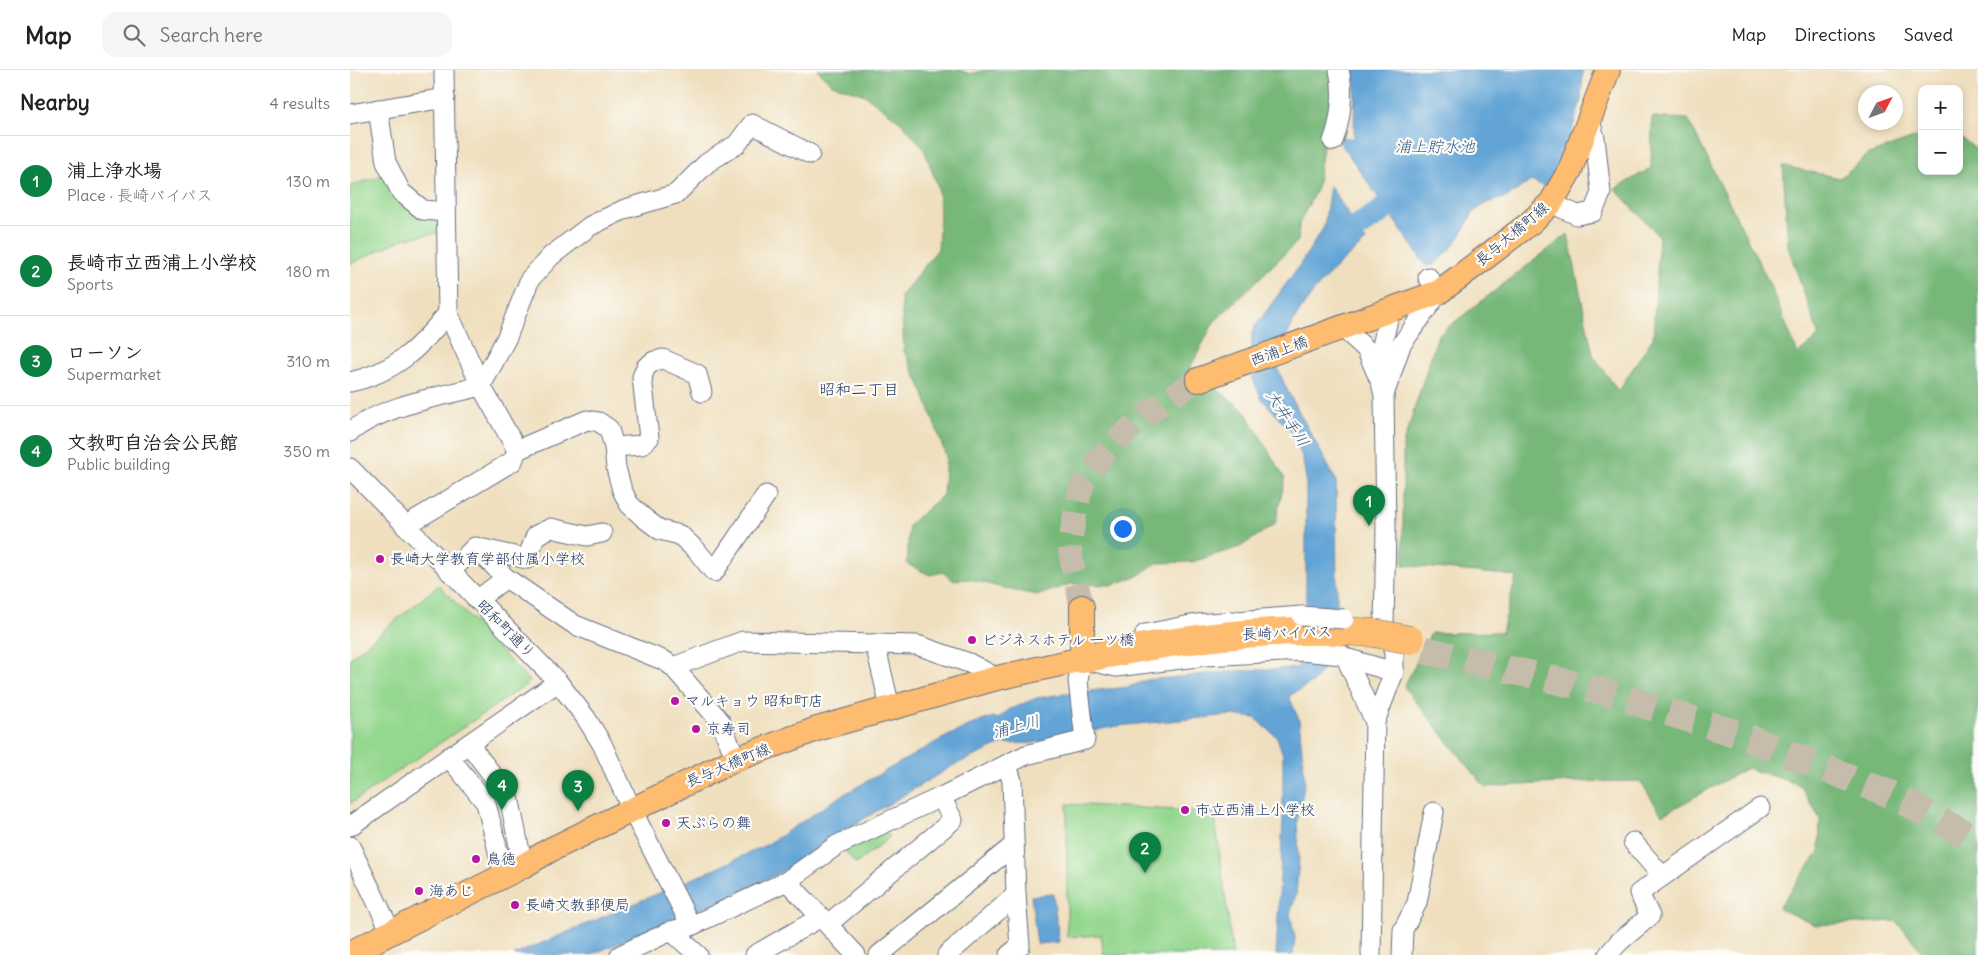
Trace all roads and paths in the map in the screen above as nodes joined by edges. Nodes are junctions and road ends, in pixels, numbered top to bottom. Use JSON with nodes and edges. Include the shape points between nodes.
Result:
{"nodes":[{"id":1,"x":444,"y":70,"type":"edge"},
{"id":2,"x":1339,"y":70,"type":"edge"},
{"id":3,"x":1608,"y":70,"type":"edge"},
{"id":4,"x":445,"y":98,"type":"junction"},
{"id":5,"x":378,"y":108,"type":"junction"},
{"id":6,"x":350,"y":114,"type":"edge"},
{"id":7,"x":1590,"y":120,"type":"junction"},
{"id":8,"x":1333,"y":141,"type":"dead end"},
{"id":9,"x":810,"y":154,"type":"dead end"},
{"id":10,"x":1551,"y":203,"type":"junction"},
{"id":11,"x":446,"y":212,"type":"junction"},
{"id":12,"x":1433,"y":285,"type":"junction"},
{"id":13,"x":1390,"y":310,"type":"junction"},
{"id":14,"x":448,"y":313,"type":"junction"},
{"id":15,"x":1343,"y":328,"type":"junction"},
{"id":16,"x":1206,"y":377,"type":"tunnel mouth"},
{"id":17,"x":350,"y":382,"type":"edge"},
{"id":18,"x":480,"y":386,"type":"junction"},
{"id":19,"x":1382,"y":389,"type":"junction"},
{"id":20,"x":702,"y":392,"type":"dead end"},
{"id":21,"x":350,"y":432,"type":"edge"},
{"id":22,"x":614,"y":447,"type":"junction"},
{"id":23,"x":517,"y":450,"type":"junction"},
{"id":24,"x":350,"y":468,"type":"edge"},
{"id":25,"x":766,"y":494,"type":"dead end"},
{"id":26,"x":405,"y":526,"type":"junction"},
{"id":27,"x":602,"y":533,"type":"dead end"},
{"id":28,"x":476,"y":547,"type":"junction"},
{"id":29,"x":450,"y":572,"type":"junction"},
{"id":30,"x":506,"y":578,"type":"junction"},
{"id":31,"x":477,"y":600,"type":"junction"},
{"id":32,"x":1082,"y":607,"type":"tunnel mouth"},
{"id":33,"x":1378,"y":633,"type":"junction"},
{"id":34,"x":1303,"y":634,"type":"junction"},
{"id":35,"x":1343,"y":640,"type":"junction"},
{"id":36,"x":875,"y":644,"type":"junction"},
{"id":37,"x":1417,"y":645,"type":"tunnel mouth"},
{"id":38,"x":673,"y":667,"type":"junction"},
{"id":39,"x":1080,"y":670,"type":"junction"},
{"id":40,"x":1394,"y":672,"type":"junction"},
{"id":41,"x":997,"y":678,"type":"junction"},
{"id":42,"x":558,"y":682,"type":"junction"},
{"id":43,"x":890,"y":708,"type":"junction"},
{"id":44,"x":1375,"y":722,"type":"junction"},
{"id":45,"x":469,"y":744,"type":"junction"},
{"id":46,"x":449,"y":758,"type":"junction"},
{"id":47,"x":736,"y":759,"type":"junction"},
{"id":48,"x":1007,"y":765,"type":"junction"},
{"id":49,"x":941,"y":797,"type":"junction"},
{"id":50,"x":1760,"y":808,"type":"dead end"},
{"id":51,"x":632,"y":810,"type":"junction"},
{"id":52,"x":1434,"y":812,"type":"dead end"},
{"id":53,"x":350,"y":826,"type":"edge"},
{"id":54,"x":1633,"y":842,"type":"dead end"},
{"id":55,"x":1014,"y":845,"type":"junction"},
{"id":56,"x":350,"y":846,"type":"edge"},
{"id":57,"x":514,"y":871,"type":"junction"},
{"id":58,"x":1662,"y":876,"type":"junction"},
{"id":59,"x":787,"y":881,"type":"junction"},
{"id":60,"x":1016,"y":895,"type":"junction"},
{"id":61,"x":825,"y":921,"type":"junction"},
{"id":62,"x":691,"y":926,"type":"junction"},
{"id":63,"x":671,"y":931,"type":"junction"},
{"id":64,"x":392,"y":932,"type":"junction"},
{"id":65,"x":350,"y":953,"type":"edge"},
{"id":66,"x":620,"y":955,"type":"edge"},
{"id":67,"x":698,"y":955,"type":"edge"},
{"id":68,"x":755,"y":955,"type":"edge"},
{"id":69,"x":856,"y":955,"type":"edge"},
{"id":70,"x":879,"y":955,"type":"edge"},
{"id":71,"x":947,"y":955,"type":"edge"},
{"id":72,"x":1009,"y":955,"type":"edge"},
{"id":73,"x":1371,"y":955,"type":"edge"},
{"id":74,"x":1402,"y":955,"type":"edge"},
{"id":75,"x":1608,"y":955,"type":"edge"}],
"edges":[{"from":1,"to":4,"type":"street"},
{"from":2,"to":8,"type":"street","via":[[1342,83]]},
{"from":3,"to":7,"type":"main road","name":"長与大橋町線"},
{"from":4,"to":5,"type":"street"},
{"from":4,"to":11,"type":"street"},
{"from":5,"to":6,"type":"street"},
{"from":5,"to":11,"type":"street","via":[[386,162],[401,192],[423,210]]},
{"from":7,"to":10,"type":"main road","name":"長与大橋町線","via":[[1570,170]]},
{"from":7,"to":10,"type":"street","via":[[1601,193],[1593,212],[1577,215]]},
{"from":9,"to":18,"type":"street","via":[[752,124],[737,144],[707,163],[676,194],[625,210],[590,226],[551,256],[530,278],[507,337]]},
{"from":10,"to":12,"type":"main road","name":"長与大橋町線","via":[[1530,222]]},
{"from":11,"to":14,"type":"street"},
{"from":12,"to":13,"type":"main road","name":"長与大橋町線"},
{"from":12,"to":19,"type":"street"},
{"from":13,"to":15,"type":"main road","name":"長与大橋町線"},
{"from":13,"to":19,"type":"street","via":[[1382,346]]},
{"from":14,"to":17,"type":"street","via":[[423,344],[394,366]]},
{"from":14,"to":18,"type":"street"},
{"from":15,"to":16,"type":"main road","name":"西浦上橋"},
{"from":15,"to":19,"type":"street","via":[[1366,349]]},
{"from":18,"to":21,"type":"street","via":[[382,413]]},
{"from":18,"to":23,"type":"street"},
{"from":19,"to":33,"type":"street","via":[[1386,527]]},
{"from":20,"to":22,"type":"street","via":[[697,374],[663,359],[654,361],[646,367],[642,377],[649,438],[642,445]]},
{"from":22,"to":23,"type":"street","via":[[609,429],[599,422],[587,420]]},
{"from":22,"to":25,"type":"street","via":[[616,468],[629,504],[660,530],[680,535],[714,572]]},
{"from":23,"to":26,"type":"street","via":[[513,461]]},
{"from":24,"to":26,"type":"street","name":"昭和町通り"},
{"from":26,"to":29,"type":"street","name":"昭和町通り"},
{"from":27,"to":28,"type":"street","via":[[586,536],[551,528],[536,535],[527,559]]},
{"from":28,"to":29,"type":"street"},
{"from":28,"to":30,"type":"street"},
{"from":29,"to":31,"type":"street","name":"昭和町通り"},
{"from":30,"to":31,"type":"street"},
{"from":30,"to":38,"type":"street","via":[[575,625]]},
{"from":31,"to":42,"type":"street","name":"昭和町通り"},
{"from":32,"to":39,"type":"main road"},
{"from":33,"to":35,"type":"highway","name":"長崎バイパス"},
{"from":33,"to":37,"type":"highway","name":"長崎バイパス","bridge":true},
{"from":33,"to":40,"type":"street","via":[[1394,652]]},
{"from":34,"to":35,"type":"highway","name":"長崎バイパス"},
{"from":34,"to":39,"type":"street","via":[[1205,656]]},
{"from":34,"to":39,"type":"highway","name":"長崎バイパス","via":[[1250,633],[1149,648]]},
{"from":34,"to":39,"type":"street","via":[[1196,624],[1115,642]]},
{"from":35,"to":40,"type":"street"},
{"from":35,"to":44,"type":"street"},
{"from":36,"to":38,"type":"street","via":[[743,641]]},
{"from":36,"to":41,"type":"street","via":[[917,645],[970,663]]},
{"from":36,"to":43,"type":"street"},
{"from":38,"to":47,"type":"street","via":[[720,721]]},
{"from":39,"to":41,"type":"main road","name":"長与大橋町線"},
{"from":39,"to":48,"type":"street","via":[[1084,740],[1026,755]]},
{"from":40,"to":44,"type":"street"},
{"from":41,"to":43,"type":"main road","name":"長与大橋町線"},
{"from":42,"to":45,"type":"street"},
{"from":42,"to":51,"type":"street","name":"昭和町通り","via":[[602,744]]},
{"from":43,"to":47,"type":"main road","name":"長与大橋町線","via":[[817,728]]},
{"from":44,"to":73,"type":"street"},
{"from":45,"to":46,"type":"street"},
{"from":45,"to":57,"type":"street","via":[[509,797]]},
{"from":46,"to":53,"type":"street"},
{"from":46,"to":57,"type":"street","via":[[486,802]]},
{"from":47,"to":51,"type":"main road","name":"長与大橋町線"},
{"from":48,"to":49,"type":"street"},
{"from":48,"to":55,"type":"street","via":[[1012,781]]},
{"from":49,"to":59,"type":"street","via":[[836,845]]},
{"from":49,"to":61,"type":"street","via":[[953,820]]},
{"from":50,"to":58,"type":"street"},
{"from":51,"to":57,"type":"main road","name":"長与大橋町線"},
{"from":51,"to":62,"type":"street","name":"昭和町通り"},
{"from":52,"to":74,"type":"street","via":[[1417,903],[1403,930]]},
{"from":54,"to":58,"type":"street"},
{"from":55,"to":60,"type":"street"},
{"from":55,"to":70,"type":"street"},
{"from":56,"to":64,"type":"street"},
{"from":57,"to":64,"type":"main road","name":"長与大橋町線"},
{"from":58,"to":75,"type":"street","via":[[1639,893],[1650,916]]},
{"from":59,"to":61,"type":"street"},
{"from":59,"to":62,"type":"street"},
{"from":60,"to":71,"type":"street"},
{"from":60,"to":72,"type":"street","via":[[1020,946]]},
{"from":61,"to":68,"type":"street"},
{"from":61,"to":69,"type":"street"},
{"from":62,"to":63,"type":"street"},
{"from":63,"to":66,"type":"street"},
{"from":63,"to":67,"type":"street"},
{"from":64,"to":65,"type":"main road","name":"長与大橋町線"}]}
